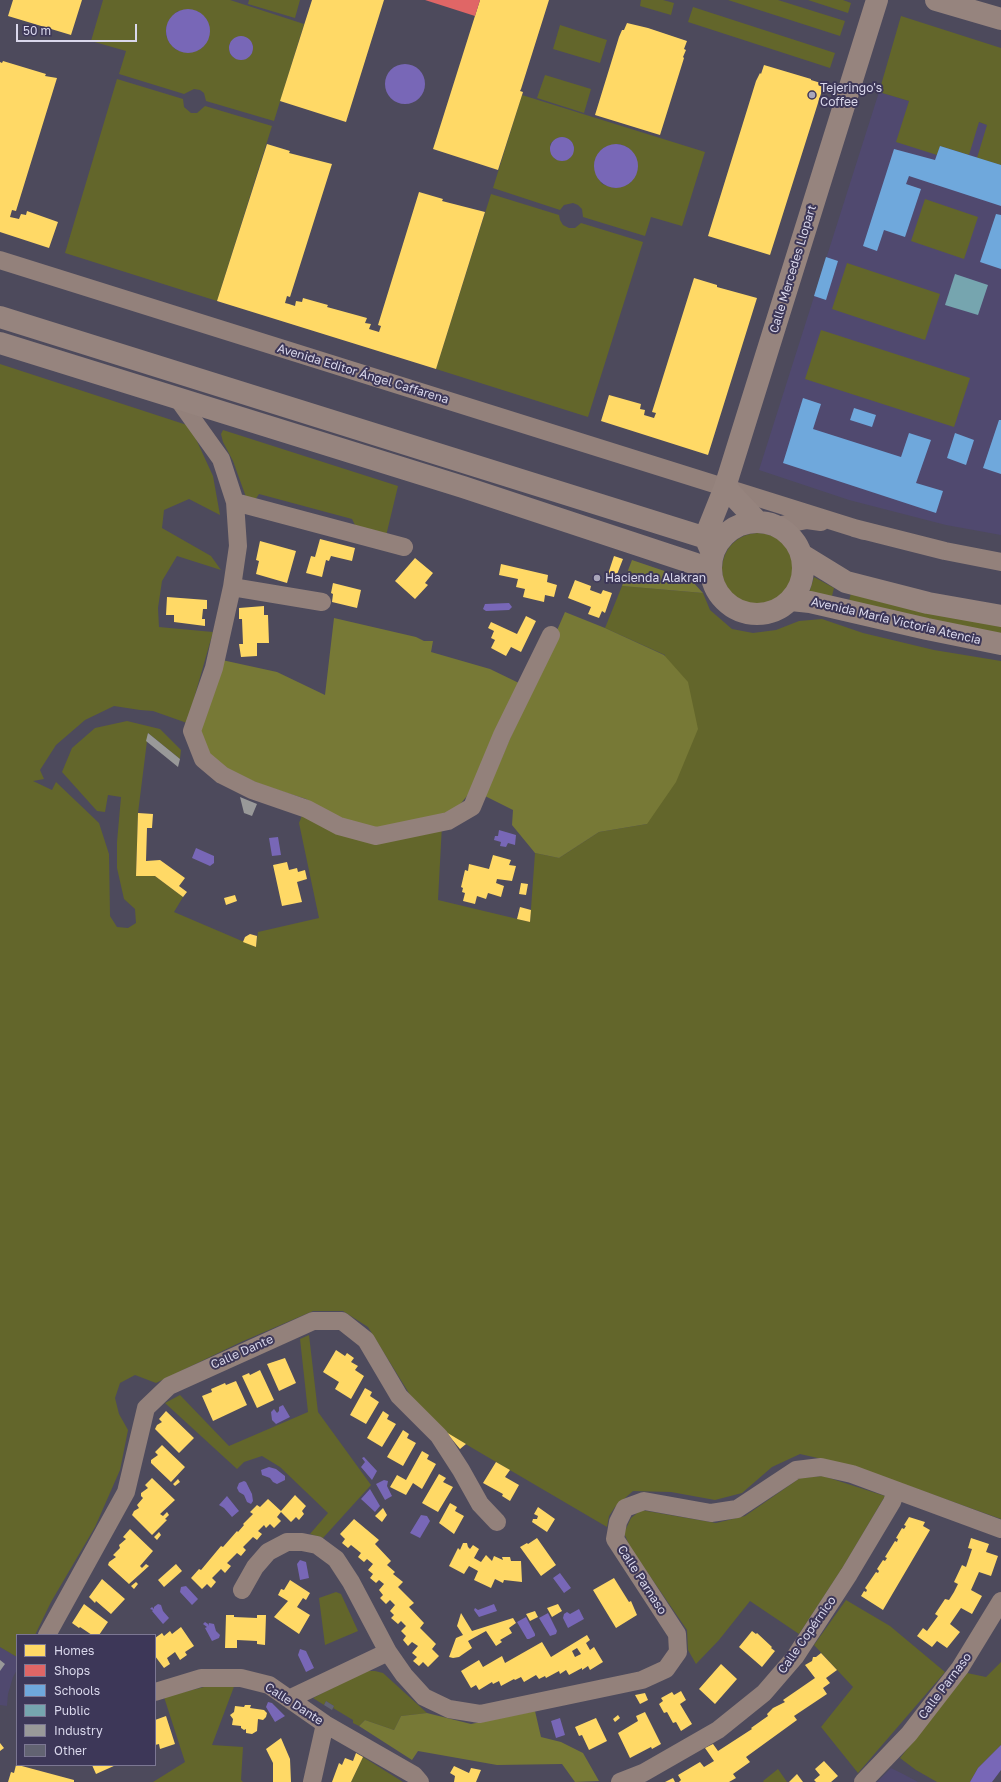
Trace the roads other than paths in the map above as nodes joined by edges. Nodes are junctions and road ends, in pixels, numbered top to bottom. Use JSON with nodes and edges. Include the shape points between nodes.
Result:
{"nodes":[{"id":1,"x":877,"y":0,"type":"edge"},
{"id":2,"x":936,"y":0,"type":"edge"},
{"id":3,"x":1001,"y":19,"type":"edge"},
{"id":4,"x":0,"y":260,"type":"edge"},
{"id":5,"x":0,"y":317,"type":"edge"},
{"id":6,"x":0,"y":343,"type":"edge"},
{"id":7,"x":178,"y":399,"type":"junction"},
{"id":8,"x":726,"y":487,"type":"junction"},
{"id":9,"x":235,"y":502,"type":"junction"},
{"id":10,"x":767,"y":524,"type":"junction"},
{"id":11,"x":864,"y":531,"type":"junction"},
{"id":12,"x":404,"y":547,"type":"dead end"},
{"id":13,"x":712,"y":551,"type":"junction"},
{"id":14,"x":802,"y":555,"type":"junction"},
{"id":15,"x":1001,"y":562,"type":"edge"},
{"id":16,"x":232,"y":587,"type":"junction"},
{"id":17,"x":792,"y":600,"type":"junction"},
{"id":18,"x":322,"y":602,"type":"dead end"},
{"id":19,"x":1001,"y":616,"type":"edge"},
{"id":20,"x":551,"y":635,"type":"dead end"},
{"id":21,"x":1001,"y":644,"type":"edge"},
{"id":22,"x":896,"y":1491,"type":"junction"},
{"id":23,"x":497,"y":1522,"type":"dead end"},
{"id":24,"x":1001,"y":1529,"type":"edge"},
{"id":25,"x":242,"y":1590,"type":"dead end"},
{"id":26,"x":1001,"y":1601,"type":"edge"},
{"id":27,"x":48,"y":1634,"type":"edge"},
{"id":28,"x":388,"y":1652,"type":"junction"},
{"id":29,"x":156,"y":1692,"type":"edge"},
{"id":30,"x":289,"y":1699,"type":"junction"},
{"id":31,"x":325,"y":1724,"type":"junction"},
{"id":32,"x":312,"y":1782,"type":"edge"},
{"id":33,"x":420,"y":1782,"type":"edge"},
{"id":34,"x":620,"y":1782,"type":"edge"},
{"id":35,"x":863,"y":1782,"type":"edge"}],
"edges":[{"from":1,"to":8,"type":"main road","name":"Calle Mercedes Llopart"},
{"from":2,"to":3,"type":"main road"},
{"from":4,"to":8,"type":"street","name":"Avenida Editor Ángel Caffarena"},
{"from":5,"to":13,"type":"main road"},
{"from":6,"to":7,"type":"main road"},
{"from":7,"to":9,"type":"street","via":[[221,459]]},
{"from":7,"to":13,"type":"main road","via":[[463,487]]},
{"from":8,"to":10,"type":"main road"},
{"from":8,"to":11,"type":"street"},
{"from":8,"to":13,"type":"main road","name":"Calle Mercedes Llopart"},
{"from":9,"to":12,"type":"street"},
{"from":9,"to":16,"type":"street","via":[[238,546]]},
{"from":10,"to":11,"type":"street","via":[[807,520]]},
{"from":10,"to":13,"type":"main road","via":[[736,527]]},
{"from":10,"to":14,"type":"main road","via":[[792,538]]},
{"from":11,"to":15,"type":"street","via":[[945,552]]},
{"from":13,"to":17,"type":"main road","via":[[713,582],[729,604],[741,611],[754,614],[768,613]]},
{"from":14,"to":17,"type":"main road","via":[[803,579]]},
{"from":14,"to":19,"type":"main road","name":"Avenida María Victoria Atencia","via":[[846,582],[928,603]]},
{"from":16,"to":18,"type":"street"},
{"from":16,"to":20,"type":"street","via":[[214,668],[192,731],[203,759],[222,775],[252,790],[307,809],[338,826],[376,836],[448,821],[472,808],[502,735]]},
{"from":17,"to":21,"type":"main road","name":"Avenida María Victoria Atencia","via":[[816,603]]},
{"from":22,"to":24,"type":"street","name":"Calle Parnaso"},
{"from":22,"to":28,"type":"street","name":"Calle Parnaso","via":[[852,1474],[821,1467],[796,1470],[737,1509],[711,1513],[644,1501],[625,1508],[618,1522],[615,1539],[676,1634],[678,1652],[666,1669],[642,1680],[480,1714],[449,1709],[424,1697]]},
{"from":22,"to":34,"type":"street","name":"Calle Copérnico","via":[[849,1574],[795,1657],[764,1693],[718,1730],[643,1773]]},
{"from":23,"to":27,"type":"street","name":"Calle Dante","via":[[480,1504],[439,1436],[399,1396],[366,1340],[342,1321],[313,1320],[168,1386],[146,1408],[126,1492]]},
{"from":25,"to":28,"type":"street","name":"Calle Parnaso","via":[[255,1567],[268,1552],[287,1542],[317,1545],[336,1559]]},
{"from":26,"to":35,"type":"street","name":"Calle Parnaso","via":[[960,1668],[909,1734]]},
{"from":28,"to":30,"type":"street"},
{"from":29,"to":30,"type":"street","name":"Calle Dante","via":[[201,1678],[241,1678],[269,1685]]},
{"from":30,"to":31,"type":"street","name":"Calle Dante"},
{"from":31,"to":32,"type":"street"},
{"from":31,"to":33,"type":"street","name":"Calle Dante"}]}
